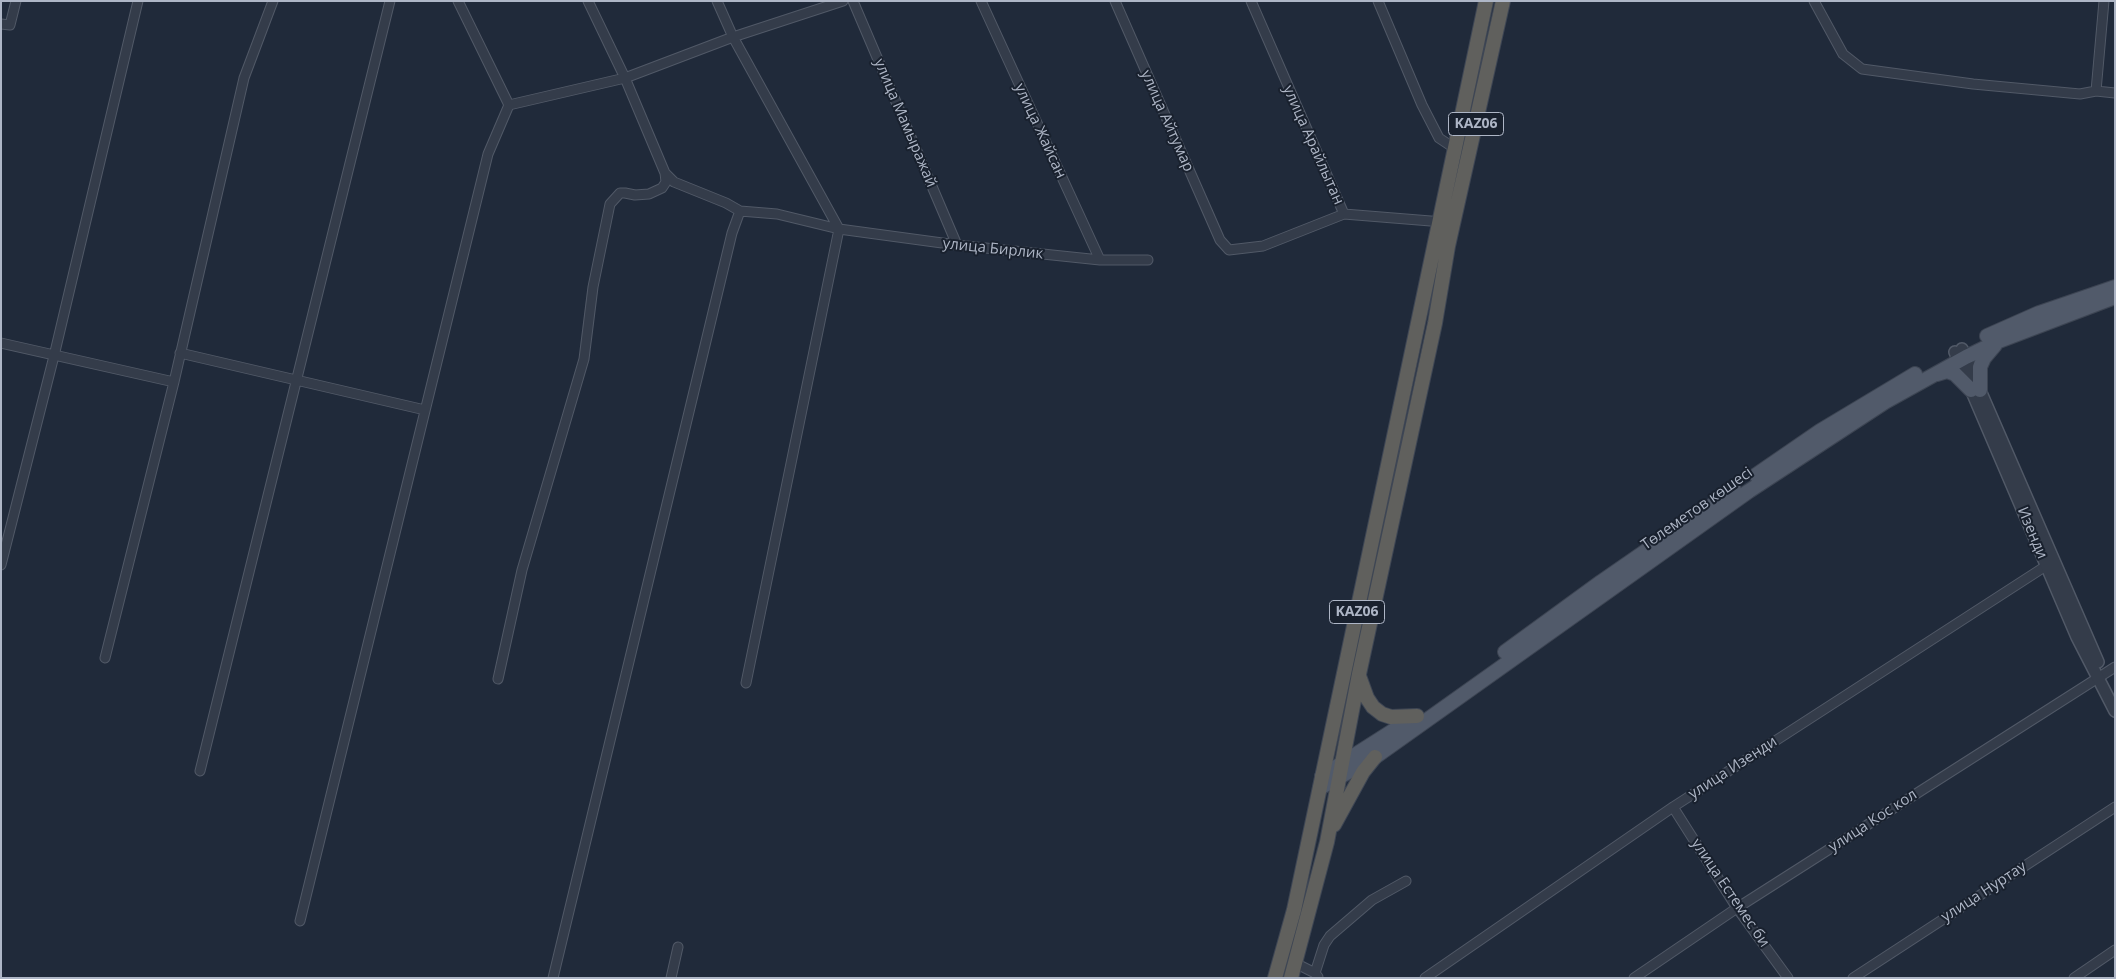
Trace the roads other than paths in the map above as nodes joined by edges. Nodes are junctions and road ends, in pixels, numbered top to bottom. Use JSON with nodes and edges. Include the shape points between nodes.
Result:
{"nodes":[{"id":1,"x":16,"y":1,"type":"edge"},
{"id":2,"x":138,"y":1,"type":"edge"},
{"id":3,"x":273,"y":1,"type":"edge"},
{"id":4,"x":390,"y":1,"type":"edge"},
{"id":5,"x":458,"y":1,"type":"edge"},
{"id":6,"x":588,"y":1,"type":"edge"},
{"id":7,"x":717,"y":1,"type":"edge"},
{"id":8,"x":842,"y":1,"type":"edge"},
{"id":9,"x":852,"y":1,"type":"edge"},
{"id":10,"x":981,"y":1,"type":"edge"},
{"id":11,"x":1115,"y":1,"type":"edge"},
{"id":12,"x":1250,"y":1,"type":"edge"},
{"id":13,"x":1378,"y":1,"type":"edge"},
{"id":14,"x":1486,"y":1,"type":"edge"},
{"id":15,"x":1503,"y":1,"type":"edge"},
{"id":16,"x":1814,"y":1,"type":"edge"},
{"id":17,"x":2104,"y":1,"type":"edge"},
{"id":18,"x":1,"y":24,"type":"edge"},
{"id":19,"x":733,"y":37,"type":"junction"},
{"id":20,"x":625,"y":78,"type":"junction"},
{"id":21,"x":2096,"y":92,"type":"junction"},
{"id":22,"x":2115,"y":93,"type":"edge"},
{"id":23,"x":509,"y":105,"type":"junction"},
{"id":24,"x":1454,"y":148,"type":"junction"},
{"id":25,"x":665,"y":173,"type":"junction"},
{"id":26,"x":740,"y":211,"type":"junction"},
{"id":27,"x":1344,"y":214,"type":"junction"},
{"id":28,"x":1438,"y":222,"type":"junction"},
{"id":29,"x":1454,"y":222,"type":"junction"},
{"id":30,"x":839,"y":229,"type":"junction"},
{"id":31,"x":957,"y":245,"type":"junction"},
{"id":32,"x":1100,"y":260,"type":"junction"},
{"id":33,"x":1148,"y":260,"type":"dead end"},
{"id":34,"x":2115,"y":287,"type":"edge"},
{"id":35,"x":2115,"y":297,"type":"edge"},
{"id":36,"x":1999,"y":341,"type":"junction"},
{"id":37,"x":1,"y":344,"type":"edge"},
{"id":38,"x":180,"y":353,"type":"junction"},
{"id":39,"x":1960,"y":354,"type":"junction"},
{"id":40,"x":54,"y":356,"type":"junction"},
{"id":41,"x":1925,"y":379,"type":"junction"},
{"id":42,"x":295,"y":381,"type":"junction"},
{"id":43,"x":174,"y":382,"type":"junction"},
{"id":44,"x":1975,"y":390,"type":"junction"},
{"id":45,"x":425,"y":410,"type":"junction"},
{"id":46,"x":2049,"y":564,"type":"junction"},
{"id":47,"x":1,"y":566,"type":"edge"},
{"id":48,"x":105,"y":658,"type":"dead end"},
{"id":49,"x":2115,"y":667,"type":"edge"},
{"id":50,"x":1359,"y":674,"type":"junction"},
{"id":51,"x":2100,"y":676,"type":"junction"},
{"id":52,"x":498,"y":679,"type":"dead end"},
{"id":53,"x":746,"y":683,"type":"dead end"},
{"id":54,"x":2115,"y":695,"type":"edge"},
{"id":55,"x":2115,"y":711,"type":"edge"},
{"id":56,"x":1417,"y":716,"type":"junction"},
{"id":57,"x":1375,"y":757,"type":"junction"},
{"id":58,"x":200,"y":771,"type":"dead end"},
{"id":59,"x":1339,"y":772,"type":"junction"},
{"id":60,"x":1321,"y":782,"type":"junction"},
{"id":61,"x":1673,"y":807,"type":"junction"},
{"id":62,"x":2115,"y":807,"type":"edge"},
{"id":63,"x":1327,"y":842,"type":"junction"},
{"id":64,"x":1406,"y":881,"type":"dead end"},
{"id":65,"x":1737,"y":908,"type":"junction"},
{"id":66,"x":300,"y":921,"type":"dead end"},
{"id":67,"x":678,"y":948,"type":"dead end"},
{"id":68,"x":2115,"y":950,"type":"edge"},
{"id":69,"x":1295,"y":964,"type":"junction"},
{"id":70,"x":1316,"y":975,"type":"edge"},
{"id":71,"x":553,"y":978,"type":"edge"},
{"id":72,"x":671,"y":978,"type":"edge"},
{"id":73,"x":1275,"y":978,"type":"edge"},
{"id":74,"x":1291,"y":978,"type":"edge"},
{"id":75,"x":1425,"y":978,"type":"edge"},
{"id":76,"x":1634,"y":978,"type":"edge"},
{"id":77,"x":1788,"y":978,"type":"edge"},
{"id":78,"x":1852,"y":978,"type":"edge"},
{"id":79,"x":2074,"y":978,"type":"edge"}],
"edges":[{"from":1,"to":18,"type":"street","via":[[10,26]]},
{"from":2,"to":40,"type":"street"},
{"from":3,"to":38,"type":"street","via":[[244,78]]},
{"from":4,"to":42,"type":"street"},
{"from":5,"to":23,"type":"street"},
{"from":6,"to":20,"type":"street"},
{"from":7,"to":19,"type":"street"},
{"from":8,"to":19,"type":"street"},
{"from":9,"to":31,"type":"street","name":"улица Мамыражай"},
{"from":10,"to":32,"type":"street","name":"улица Жайсан"},
{"from":11,"to":27,"type":"street","name":"улица Айтумар","via":[[1220,240],[1228,250],[1263,246]]},
{"from":12,"to":27,"type":"street","name":"улица Арайлытан"},
{"from":13,"to":24,"type":"street","via":[[1439,138]]},
{"from":14,"to":24,"type":"highway","number":"KАZ06"},
{"from":15,"to":29,"type":"highway","number":"KАZ06"},
{"from":16,"to":21,"type":"street","via":[[1842,54],[1862,69],[1973,84],[2080,94]]},
{"from":17,"to":21,"type":"street"},
{"from":19,"to":20,"type":"street"},
{"from":19,"to":30,"type":"street"},
{"from":20,"to":23,"type":"street"},
{"from":20,"to":25,"type":"street"},
{"from":21,"to":22,"type":"street"},
{"from":23,"to":45,"type":"street","via":[[488,154]]},
{"from":24,"to":28,"type":"highway","number":"KАZ06"},
{"from":25,"to":26,"type":"street","via":[[674,182]]},
{"from":25,"to":52,"type":"street","via":[[666,182],[662,188],[635,196],[620,193],[610,204],[593,287],[584,359],[522,570]]},
{"from":26,"to":30,"type":"street","name":"улица Бирлик","via":[[777,214]]},
{"from":26,"to":71,"type":"street"},
{"from":27,"to":28,"type":"street","name":"улица Арайлытан"},
{"from":28,"to":29,"type":"street","name":"улица Арайлытан"},
{"from":28,"to":60,"type":"highway","number":"KАZ06"},
{"from":29,"to":50,"type":"highway","number":"KАZ06"},
{"from":30,"to":31,"type":"street","name":"улица Бирлик"},
{"from":30,"to":53,"type":"street"},
{"from":31,"to":32,"type":"street","name":"улица Бирлик"},
{"from":32,"to":33,"type":"street","name":"улица Бирлик"},
{"from":34,"to":39,"type":"main road","name":"Төлеметов көшесі","via":[[2039,313]]},
{"from":35,"to":36,"type":"main road","name":"Төлеметов көшесі"},
{"from":36,"to":39,"type":"main road","name":"Төлеметов көшесі"},
{"from":36,"to":44,"type":"main road","via":[[1984,358]]},
{"from":37,"to":40,"type":"street"},
{"from":38,"to":42,"type":"street"},
{"from":38,"to":43,"type":"street"},
{"from":39,"to":41,"type":"main road","name":"Төлеметов көшесі"},
{"from":39,"to":44,"type":"street","name":"Изенди"},
{"from":39,"to":56,"type":"main road","name":"Төлеметов көшесі","via":[[1879,393],[1820,431],[1601,582]]},
{"from":40,"to":43,"type":"street"},
{"from":40,"to":47,"type":"street"},
{"from":41,"to":44,"type":"main road","via":[[1948,372],[1962,378]]},
{"from":41,"to":57,"type":"main road","name":"Төлеметов көшесі","via":[[1749,491]]},
{"from":42,"to":45,"type":"street"},
{"from":42,"to":58,"type":"street"},
{"from":43,"to":48,"type":"street"},
{"from":44,"to":46,"type":"street","name":"Изенди"},
{"from":45,"to":66,"type":"street"},
{"from":46,"to":51,"type":"street","name":"Изенди"},
{"from":46,"to":61,"type":"street","name":"улица Изенди"},
{"from":49,"to":51,"type":"street","name":"улица Кос кол"},
{"from":50,"to":56,"type":"highway","via":[[1367,698],[1382,714]]},
{"from":50,"to":59,"type":"highway","number":"KАZ06"},
{"from":51,"to":54,"type":"street","name":"Изенди"},
{"from":51,"to":55,"type":"street","name":"Изенди"},
{"from":51,"to":65,"type":"street","name":"улица Кос кол"},
{"from":56,"to":59,"type":"main road","name":"Төлеметов көшесі"},
{"from":57,"to":59,"type":"main road","name":"Төлеметов көшесі"},
{"from":57,"to":63,"type":"highway","via":[[1362,772]]},
{"from":59,"to":60,"type":"main road","name":"Төлеметов көшесі"},
{"from":59,"to":63,"type":"highway","number":"KАZ06"},
{"from":60,"to":73,"type":"highway","number":"KАZ06","via":[[1294,910]]},
{"from":61,"to":65,"type":"street","name":"улица Естемес би"},
{"from":61,"to":75,"type":"street","name":"улица Изенди"},
{"from":62,"to":78,"type":"street","name":"улица Нуртау"},
{"from":63,"to":69,"type":"highway","number":"KАZ06"},
{"from":64,"to":70,"type":"street","via":[[1372,900],[1330,936],[1324,945]]},
{"from":65,"to":76,"type":"street","name":"улица Кос кол"},
{"from":65,"to":77,"type":"street","name":"улица Естемес би"},
{"from":67,"to":72,"type":"street"},
{"from":68,"to":79,"type":"street"},
{"from":69,"to":70,"type":"street"},
{"from":69,"to":74,"type":"highway","number":"KАZ06"}]}
